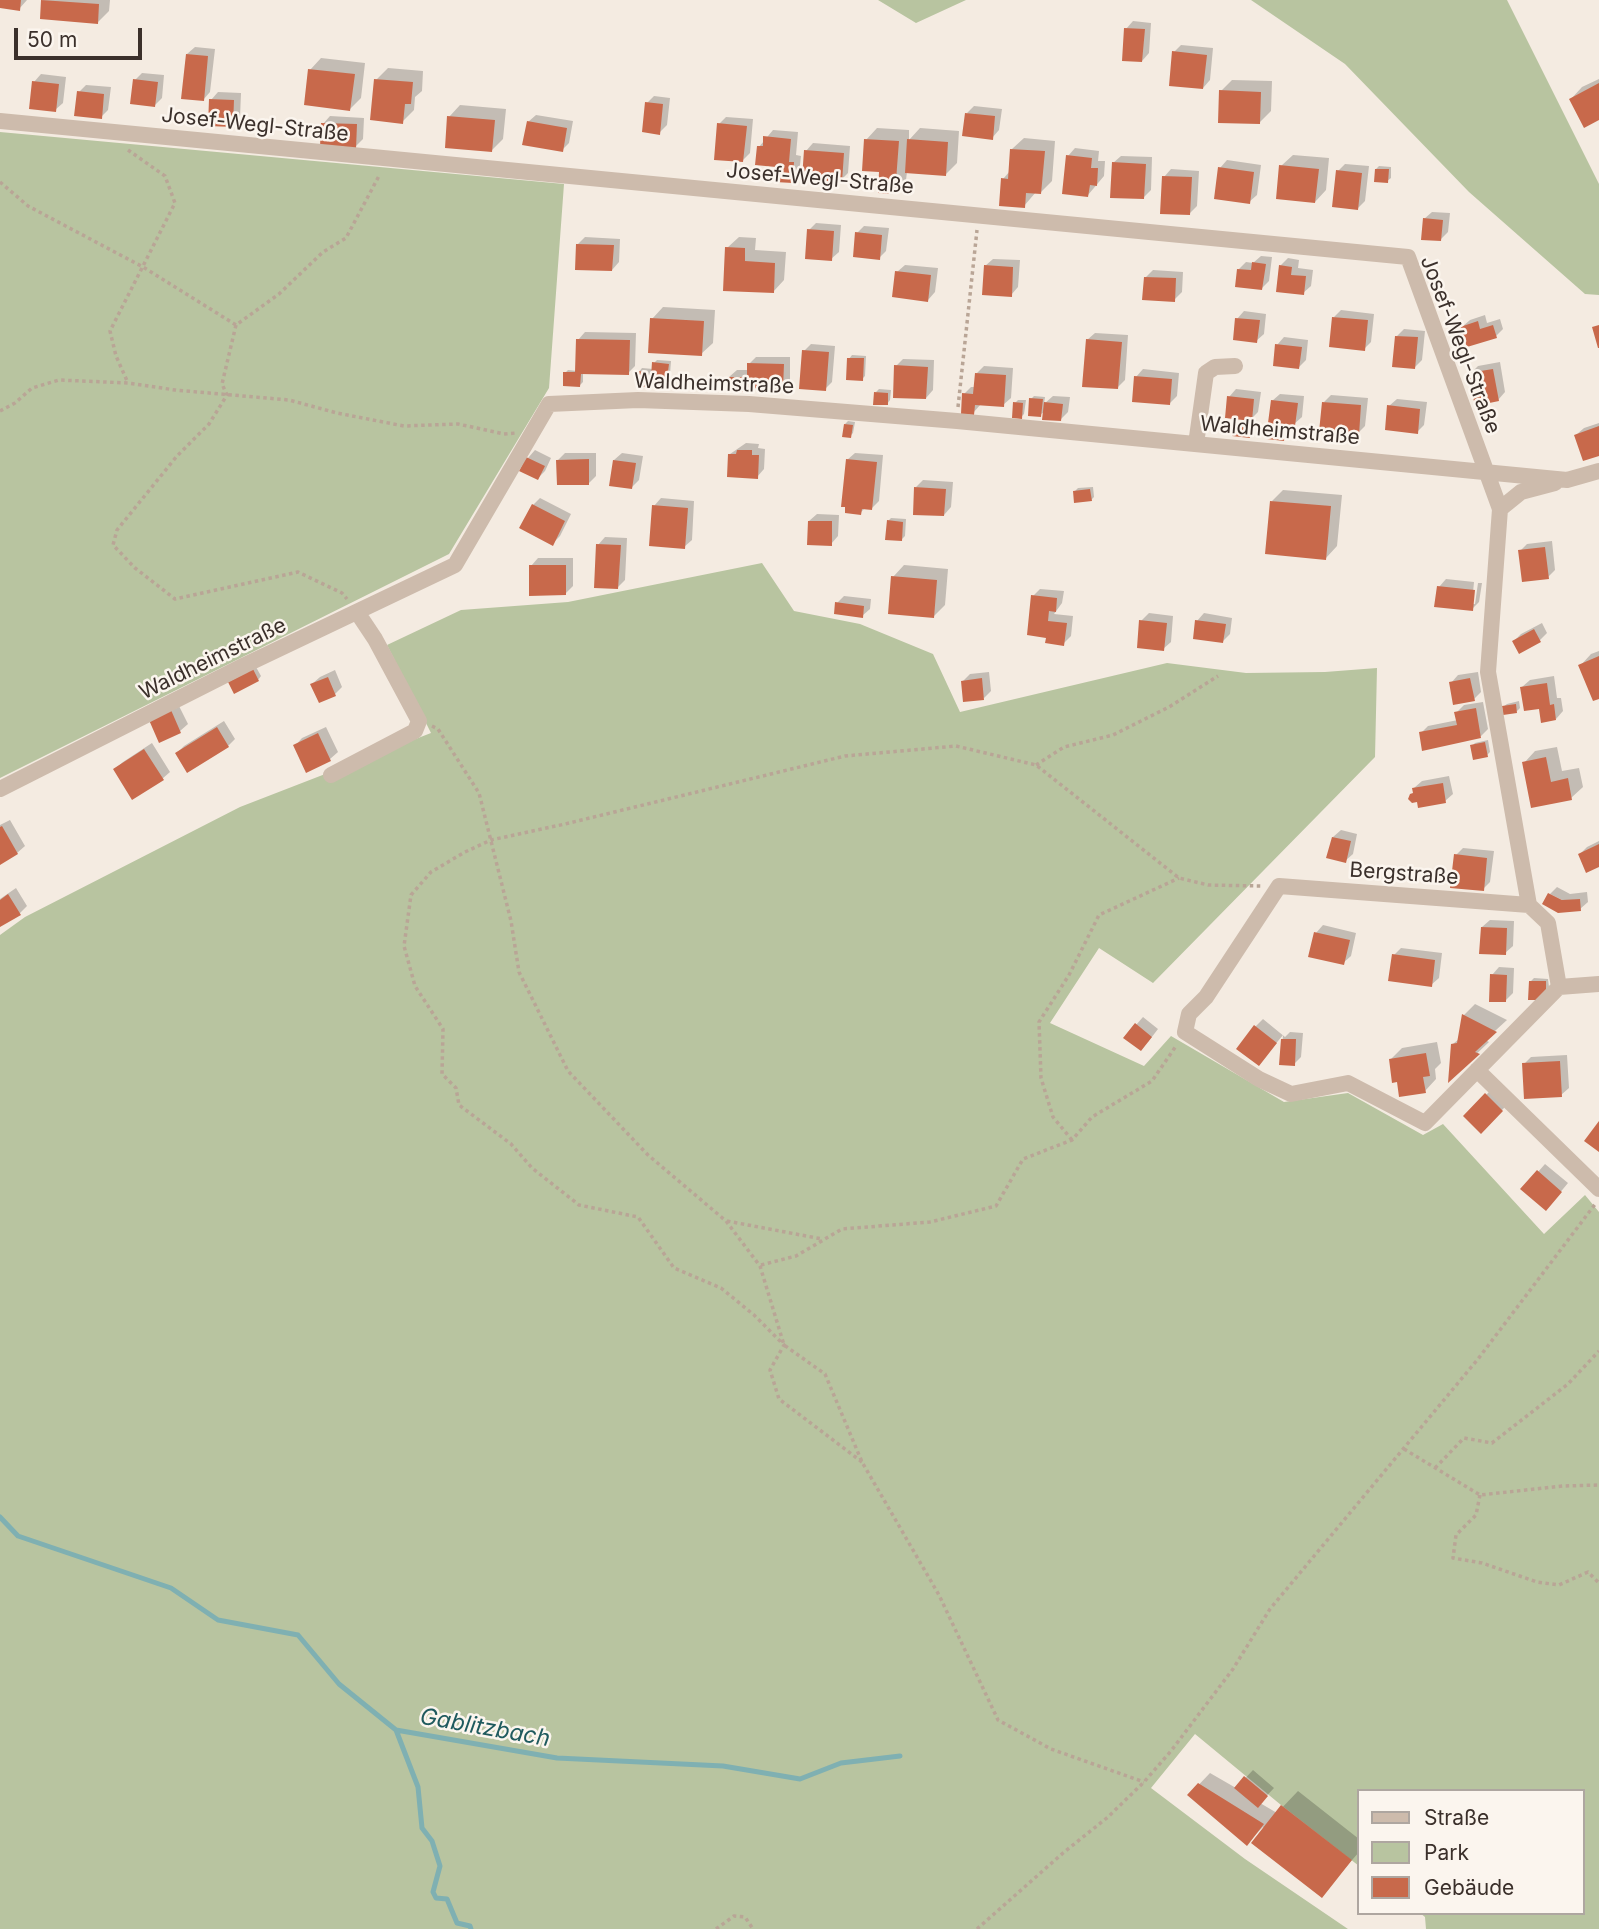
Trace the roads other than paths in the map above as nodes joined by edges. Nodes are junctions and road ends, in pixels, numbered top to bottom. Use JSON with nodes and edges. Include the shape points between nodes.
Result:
{"nodes":[{"id":1,"x":0,"y":121,"type":"edge"},
{"id":2,"x":1235,"y":366,"type":"dead end"},
{"id":3,"x":1196,"y":444,"type":"junction"},
{"id":4,"x":1486,"y":471,"type":"junction"},
{"id":5,"x":1599,"y":471,"type":"edge"},
{"id":6,"x":1567,"y":480,"type":"junction"},
{"id":7,"x":1500,"y":509,"type":"junction"},
{"id":8,"x":357,"y":612,"type":"junction"},
{"id":9,"x":331,"y":775,"type":"dead end"},
{"id":10,"x":0,"y":789,"type":"edge"},
{"id":11,"x":1529,"y":905,"type":"junction"},
{"id":12,"x":1599,"y":984,"type":"edge"},
{"id":13,"x":1559,"y":987,"type":"junction"},
{"id":14,"x":1477,"y":1070,"type":"junction"},
{"id":15,"x":1599,"y":1189,"type":"edge"}],
"edges":[{"from":1,"to":4,"type":"street","name":"Josef-Wegl-Straße","via":[[1408,257]]},
{"from":2,"to":3,"type":"street","via":[[1215,367],[1206,373]]},
{"from":3,"to":4,"type":"street","name":"Waldheimstraße"},
{"from":3,"to":8,"type":"street","name":"Waldheimstraße","via":[[749,404],[638,400],[549,404],[455,565]]},
{"from":4,"to":6,"type":"street","name":"Waldheimstraße"},
{"from":4,"to":7,"type":"street"},
{"from":5,"to":6,"type":"street","name":"Waldheimstraße"},
{"from":6,"to":7,"type":"street","name":"Waldheimstraße","via":[[1521,492]]},
{"from":7,"to":11,"type":"street","via":[[1488,672]]},
{"from":8,"to":9,"type":"street","via":[[419,721],[415,731]]},
{"from":8,"to":10,"type":"street","name":"Waldheimstraße"},
{"from":11,"to":13,"type":"street","via":[[1548,923]]},
{"from":11,"to":14,"type":"street","name":"Bergstraße","via":[[1279,886],[1206,997],[1189,1014],[1185,1032],[1291,1094],[1348,1083],[1425,1122]]},
{"from":12,"to":13,"type":"street"},
{"from":13,"to":14,"type":"street"},
{"from":14,"to":15,"type":"street"}]}
